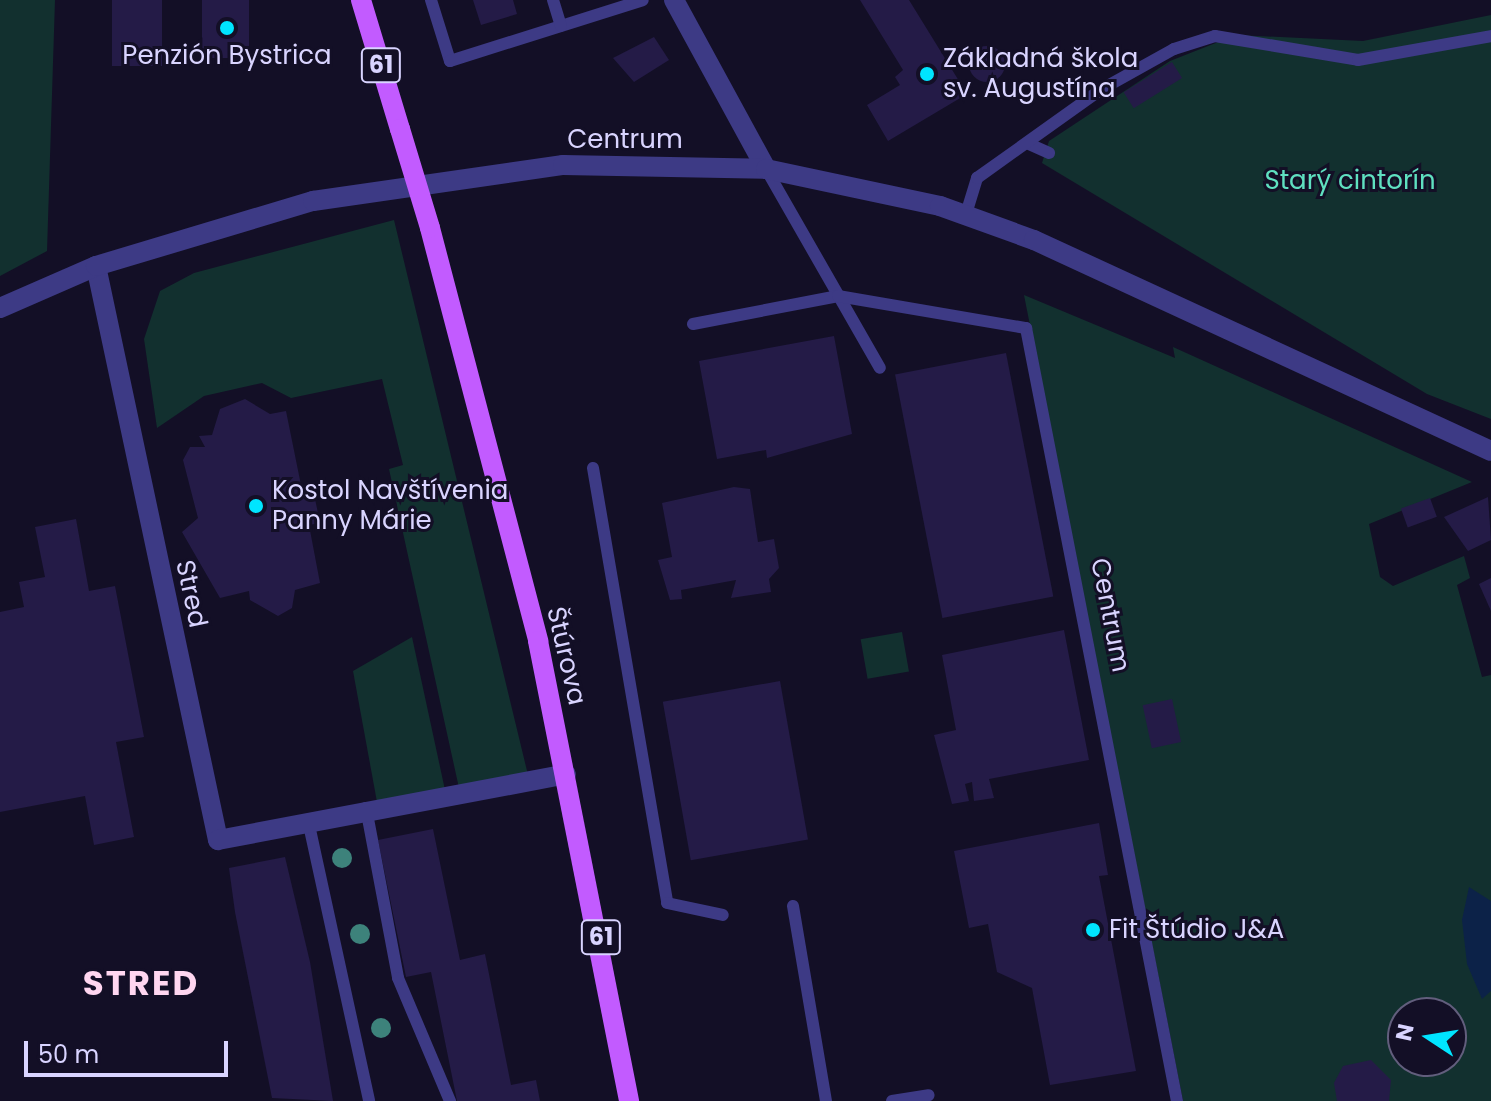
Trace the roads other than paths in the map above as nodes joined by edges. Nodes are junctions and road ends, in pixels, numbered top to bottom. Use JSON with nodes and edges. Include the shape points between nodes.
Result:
{"nodes":[{"id":1,"x":361,"y":0,"type":"edge"},
{"id":2,"x":431,"y":0,"type":"edge"},
{"id":3,"x":553,"y":0,"type":"edge"},
{"id":4,"x":643,"y":0,"type":"edge"},
{"id":5,"x":674,"y":0,"type":"edge"},
{"id":6,"x":561,"y":26,"type":"junction"},
{"id":7,"x":1491,"y":36,"type":"edge"},
{"id":8,"x":1029,"y":144,"type":"junction"},
{"id":9,"x":1049,"y":153,"type":"dead end"},
{"id":10,"x":766,"y":169,"type":"junction"},
{"id":11,"x":966,"y":214,"type":"junction"},
{"id":12,"x":96,"y":266,"type":"junction"},
{"id":13,"x":838,"y":296,"type":"junction"},
{"id":14,"x":0,"y":308,"type":"edge"},
{"id":15,"x":693,"y":324,"type":"dead end"},
{"id":16,"x":880,"y":368,"type":"dead end"},
{"id":17,"x":1491,"y":451,"type":"edge"},
{"id":18,"x":593,"y":468,"type":"dead end"},
{"id":19,"x":566,"y":774,"type":"junction"},
{"id":20,"x":366,"y":808,"type":"junction"},
{"id":21,"x":309,"y":825,"type":"junction"},
{"id":22,"x":793,"y":906,"type":"dead end"},
{"id":23,"x":723,"y":915,"type":"dead end"},
{"id":24,"x":929,"y":1095,"type":"dead end"},
{"id":25,"x":369,"y":1101,"type":"edge"},
{"id":26,"x":450,"y":1101,"type":"edge"},
{"id":27,"x":629,"y":1101,"type":"edge"},
{"id":28,"x":826,"y":1101,"type":"edge"},
{"id":29,"x":892,"y":1101,"type":"edge"},
{"id":30,"x":1177,"y":1101,"type":"edge"}],
"edges":[{"from":1,"to":19,"type":"main road","name":"Štúrova","number":"61","bridge":true,"via":[[430,228]]},
{"from":2,"to":6,"type":"lane","via":[[450,61]]},
{"from":3,"to":6,"type":"lane"},
{"from":4,"to":6,"type":"lane"},
{"from":5,"to":10,"type":"street"},
{"from":7,"to":8,"type":"lane","via":[[1358,60],[1215,36],[1160,54]]},
{"from":8,"to":9,"type":"lane"},
{"from":8,"to":11,"type":"lane","via":[[977,178]]},
{"from":10,"to":11,"type":"street","name":"Centrum"},
{"from":10,"to":12,"type":"street","name":"Centrum","via":[[563,165],[485,175],[313,201]]},
{"from":10,"to":13,"type":"lane"},
{"from":11,"to":17,"type":"street","name":"Centrum","via":[[1251,335]]},
{"from":12,"to":14,"type":"street"},
{"from":12,"to":21,"type":"street","name":"Stred","via":[[211,829],[227,843]]},
{"from":13,"to":15,"type":"lane","name":"Centrum"},
{"from":13,"to":16,"type":"lane"},
{"from":13,"to":30,"type":"lane","name":"Centrum","via":[[1026,328]]},
{"from":18,"to":23,"type":"lane","via":[[667,903]]},
{"from":19,"to":20,"type":"street","name":"Stred","via":[[439,803]]},
{"from":19,"to":27,"type":"main road","name":"Štúrova","number":"61"},
{"from":20,"to":21,"type":"street","name":"Stred"},
{"from":20,"to":26,"type":"lane","via":[[398,978]]},
{"from":21,"to":25,"type":"lane"},
{"from":22,"to":28,"type":"lane"},
{"from":24,"to":29,"type":"lane"}]}
